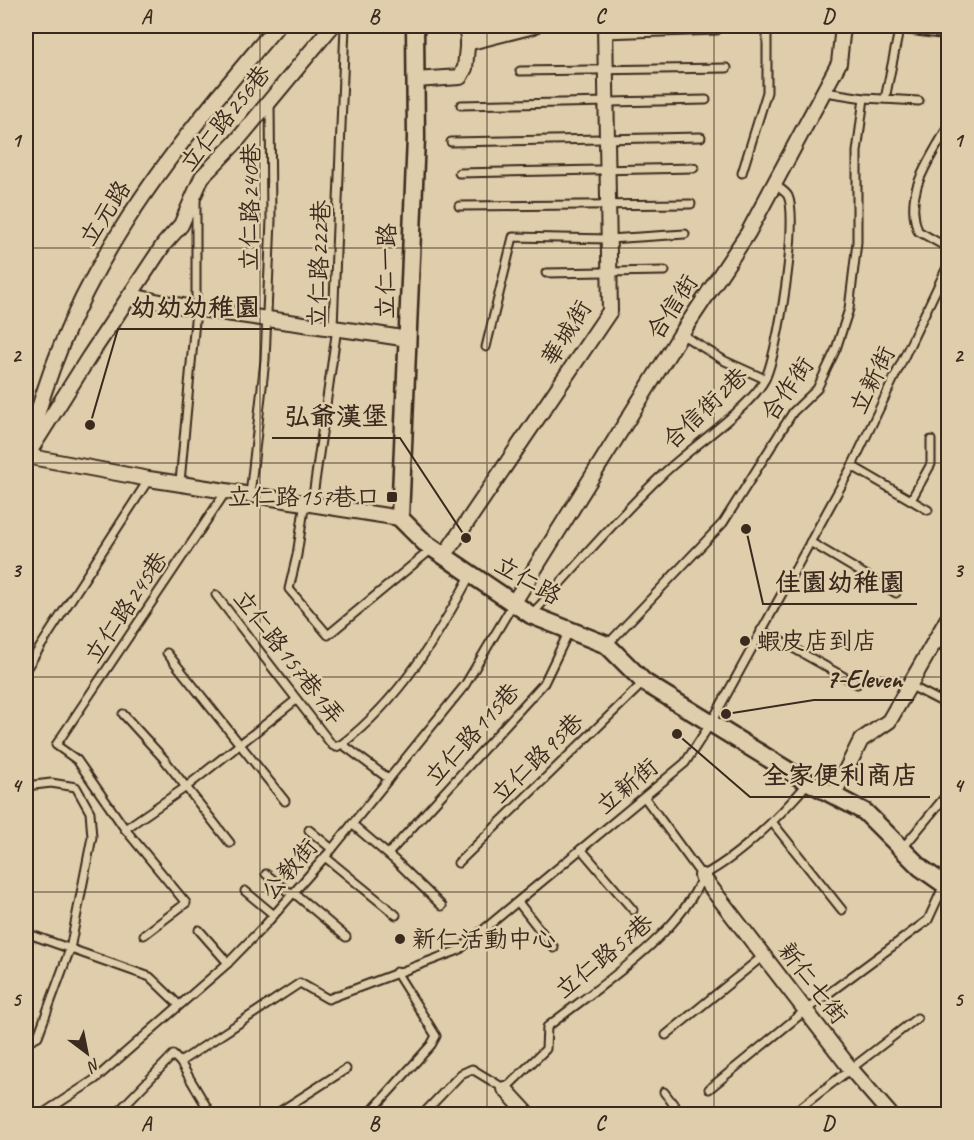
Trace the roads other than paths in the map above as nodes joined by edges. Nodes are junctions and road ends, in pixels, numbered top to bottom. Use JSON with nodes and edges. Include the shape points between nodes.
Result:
{"nodes":[{"id":1,"x":277,"y":26,"type":"edge"},
{"id":2,"x":332,"y":26,"type":"edge"},
{"id":3,"x":345,"y":26,"type":"edge"},
{"id":4,"x":415,"y":26,"type":"edge"},
{"id":5,"x":469,"y":26,"type":"edge"},
{"id":6,"x":534,"y":26,"type":"edge"},
{"id":7,"x":766,"y":26,"type":"edge"},
{"id":8,"x":843,"y":26,"type":"edge"},
{"id":9,"x":877,"y":26,"type":"edge"},
{"id":10,"x":886,"y":26,"type":"edge"},
{"id":11,"x":605,"y":30,"type":"edge"},
{"id":12,"x":717,"y":30,"type":"dead end"},
{"id":13,"x":899,"y":30,"type":"junction"},
{"id":14,"x":948,"y":35,"type":"edge"},
{"id":15,"x":467,"y":43,"type":"junction"},
{"id":16,"x":727,"y":68,"type":"dead end"},
{"id":17,"x":606,"y":70,"type":"junction"},
{"id":18,"x":520,"y":71,"type":"dead end"},
{"id":19,"x":414,"y":80,"type":"junction"},
{"id":20,"x":825,"y":92,"type":"junction"},
{"id":21,"x":864,"y":98,"type":"junction"},
{"id":22,"x":270,"y":99,"type":"junction"},
{"id":23,"x":885,"y":99,"type":"junction"},
{"id":24,"x":706,"y":100,"type":"dead end"},
{"id":25,"x":919,"y":100,"type":"dead end"},
{"id":26,"x":606,"y":102,"type":"junction"},
{"id":27,"x":461,"y":105,"type":"dead end"},
{"id":28,"x":948,"y":126,"type":"edge"},
{"id":29,"x":701,"y":137,"type":"dead end"},
{"id":30,"x":607,"y":139,"type":"junction"},
{"id":31,"x":451,"y":142,"type":"dead end"},
{"id":32,"x":694,"y":168,"type":"dead end"},
{"id":33,"x":608,"y":170,"type":"junction"},
{"id":34,"x":459,"y":173,"type":"dead end"},
{"id":35,"x":742,"y":173,"type":"dead end"},
{"id":36,"x":774,"y":184,"type":"junction"},
{"id":37,"x":196,"y":188,"type":"junction"},
{"id":38,"x":608,"y":204,"type":"junction"},
{"id":39,"x":691,"y":204,"type":"dead end"},
{"id":40,"x":459,"y":206,"type":"dead end"},
{"id":41,"x":685,"y":234,"type":"dead end"},
{"id":42,"x":609,"y":239,"type":"junction"},
{"id":43,"x":948,"y":248,"type":"edge"},
{"id":44,"x":948,"y":265,"type":"edge"},
{"id":45,"x":665,"y":271,"type":"dead end"},
{"id":46,"x":610,"y":272,"type":"junction"},
{"id":47,"x":546,"y":273,"type":"dead end"},
{"id":48,"x":131,"y":296,"type":"junction"},
{"id":49,"x":196,"y":310,"type":"junction"},
{"id":50,"x":267,"y":318,"type":"junction"},
{"id":51,"x":333,"y":327,"type":"junction"},
{"id":52,"x":681,"y":334,"type":"junction"},
{"id":53,"x":408,"y":339,"type":"junction"},
{"id":54,"x":486,"y":347,"type":"dead end"},
{"id":55,"x":765,"y":379,"type":"junction"},
{"id":56,"x":932,"y":440,"type":"dead end"},
{"id":57,"x":26,"y":457,"type":"edge"},
{"id":58,"x":852,"y":466,"type":"junction"},
{"id":59,"x":149,"y":478,"type":"junction"},
{"id":60,"x":180,"y":482,"type":"junction"},
{"id":61,"x":227,"y":490,"type":"junction"},
{"id":62,"x":250,"y":495,"type":"junction"},
{"id":63,"x":911,"y":500,"type":"junction"},
{"id":64,"x":308,"y":502,"type":"junction"},
{"id":65,"x":928,"y":510,"type":"dead end"},
{"id":66,"x":400,"y":518,"type":"junction"},
{"id":67,"x":810,"y":542,"type":"junction"},
{"id":68,"x":438,"y":552,"type":"junction"},
{"id":69,"x":471,"y":574,"type":"junction"},
{"id":70,"x":896,"y":593,"type":"dead end"},
{"id":71,"x":216,"y":595,"type":"dead end"},
{"id":72,"x":514,"y":602,"type":"junction"},
{"id":73,"x":531,"y":615,"type":"junction"},
{"id":74,"x":948,"y":618,"type":"edge"},
{"id":75,"x":570,"y":629,"type":"junction"},
{"id":76,"x":761,"y":630,"type":"junction"},
{"id":77,"x":937,"y":641,"type":"junction"},
{"id":78,"x":607,"y":645,"type":"junction"},
{"id":79,"x":948,"y":650,"type":"edge"},
{"id":80,"x":167,"y":653,"type":"dead end"},
{"id":81,"x":26,"y":669,"type":"edge"},
{"id":82,"x":644,"y":682,"type":"junction"},
{"id":83,"x":857,"y":684,"type":"dead end"},
{"id":84,"x":911,"y":686,"type":"junction"},
{"id":85,"x":297,"y":700,"type":"junction"},
{"id":86,"x":948,"y":705,"type":"edge"},
{"id":87,"x":123,"y":714,"type":"dead end"},
{"id":88,"x":710,"y":724,"type":"junction"},
{"id":89,"x":242,"y":744,"type":"junction"},
{"id":90,"x":342,"y":744,"type":"junction"},
{"id":91,"x":388,"y":779,"type":"junction"},
{"id":92,"x":809,"y":782,"type":"junction"},
{"id":93,"x":26,"y":786,"type":"edge"},
{"id":94,"x":186,"y":787,"type":"junction"},
{"id":95,"x":948,"y":793,"type":"edge"},
{"id":96,"x":834,"y":794,"type":"junction"},
{"id":97,"x":645,"y":798,"type":"junction"},
{"id":98,"x":285,"y":801,"type":"dead end"},
{"id":99,"x":772,"y":822,"type":"junction"},
{"id":100,"x":352,"y":824,"type":"junction"},
{"id":101,"x":125,"y":830,"type":"junction"},
{"id":102,"x":309,"y":830,"type":"dead end"},
{"id":103,"x":230,"y":843,"type":"dead end"},
{"id":104,"x":332,"y":849,"type":"junction"},
{"id":105,"x":581,"y":849,"type":"junction"},
{"id":106,"x":902,"y":849,"type":"junction"},
{"id":107,"x":388,"y":854,"type":"junction"},
{"id":108,"x":325,"y":857,"type":"junction"},
{"id":109,"x":458,"y":863,"type":"dead end"},
{"id":110,"x":266,"y":874,"type":"dead end"},
{"id":111,"x":702,"y":876,"type":"junction"},
{"id":112,"x":946,"y":886,"type":"edge"},
{"id":113,"x":245,"y":891,"type":"dead end"},
{"id":114,"x":294,"y":893,"type":"junction"},
{"id":115,"x":518,"y":902,"type":"junction"},
{"id":116,"x":442,"y":906,"type":"dead end"},
{"id":117,"x":633,"y":910,"type":"dead end"},
{"id":118,"x":842,"y":910,"type":"dead end"},
{"id":119,"x":274,"y":915,"type":"junction"},
{"id":120,"x":396,"y":915,"type":"dead end"},
{"id":121,"x":200,"y":930,"type":"dead end"},
{"id":122,"x":26,"y":933,"type":"edge"},
{"id":123,"x":144,"y":935,"type":"dead end"},
{"id":124,"x":346,"y":937,"type":"dead end"},
{"id":125,"x":554,"y":948,"type":"dead end"},
{"id":126,"x":70,"y":949,"type":"junction"},
{"id":127,"x":763,"y":956,"type":"junction"},
{"id":128,"x":228,"y":963,"type":"junction"},
{"id":129,"x":396,"y":972,"type":"junction"},
{"id":130,"x":179,"y":1005,"type":"junction"},
{"id":131,"x":806,"y":1010,"type":"junction"},
{"id":132,"x":917,"y":1018,"type":"dead end"},
{"id":133,"x":666,"y":1035,"type":"dead end"},
{"id":134,"x":26,"y":1042,"type":"edge"},
{"id":135,"x":180,"y":1062,"type":"junction"},
{"id":136,"x":850,"y":1068,"type":"junction"},
{"id":137,"x":346,"y":1069,"type":"dead end"},
{"id":138,"x":505,"y":1089,"type":"junction"},
{"id":139,"x":709,"y":1089,"type":"dead end"},
{"id":140,"x":664,"y":1092,"type":"dead end"},
{"id":141,"x":42,"y":1114,"type":"edge"},
{"id":142,"x":116,"y":1114,"type":"edge"},
{"id":143,"x":211,"y":1114,"type":"edge"},
{"id":144,"x":276,"y":1114,"type":"edge"},
{"id":145,"x":369,"y":1114,"type":"edge"},
{"id":146,"x":423,"y":1114,"type":"edge"},
{"id":147,"x":528,"y":1114,"type":"edge"},
{"id":148,"x":681,"y":1114,"type":"edge"},
{"id":149,"x":792,"y":1114,"type":"edge"},
{"id":150,"x":890,"y":1114,"type":"edge"}],
"edges":[{"from":1,"to":57,"type":"street","name":"立元路","via":[[144,192],[96,269],[49,375]]},
{"from":2,"to":22,"type":"street","name":"立仁路256巷"},
{"from":3,"to":51,"type":"lane","name":"立仁路222巷"},
{"from":4,"to":19,"type":"street","name":"立仁一路"},
{"from":5,"to":15,"type":"street"},
{"from":6,"to":15,"type":"street"},
{"from":7,"to":35,"type":"lane","via":[[767,92]]},
{"from":8,"to":20,"type":"street","name":"合信街","via":[[839,63]]},
{"from":9,"to":10,"type":"lane"},
{"from":10,"to":13,"type":"lane"},
{"from":11,"to":12,"type":"lane"},
{"from":11,"to":17,"type":"street","name":"華城街"},
{"from":13,"to":14,"type":"lane"},
{"from":13,"to":23,"type":"lane"},
{"from":15,"to":19,"type":"street","via":[[465,68],[460,77]]},
{"from":16,"to":17,"type":"lane"},
{"from":17,"to":18,"type":"lane"},
{"from":17,"to":26,"type":"street","name":"華城街"},
{"from":19,"to":53,"type":"street","name":"立仁一路","via":[[416,138]]},
{"from":20,"to":21,"type":"lane"},
{"from":20,"to":36,"type":"street","name":"合信街"},
{"from":21,"to":23,"type":"lane"},
{"from":21,"to":78,"type":"lane","name":"合作街","via":[[857,152],[857,242],[849,309],[836,349],[817,389],[793,412],[723,523]]},
{"from":22,"to":37,"type":"street","name":"立仁路256巷"},
{"from":22,"to":50,"type":"lane","name":"立仁路240巷"},
{"from":23,"to":25,"type":"lane"},
{"from":24,"to":26,"type":"lane"},
{"from":26,"to":27,"type":"lane"},
{"from":26,"to":30,"type":"street","name":"華城街"},
{"from":28,"to":43,"type":"lane","via":[[913,191],[911,214],[918,231]]},
{"from":29,"to":30,"type":"lane"},
{"from":30,"to":31,"type":"lane"},
{"from":30,"to":33,"type":"street","name":"華城街"},
{"from":32,"to":33,"type":"lane"},
{"from":33,"to":34,"type":"lane"},
{"from":33,"to":38,"type":"street","name":"華城街"},
{"from":36,"to":52,"type":"street","name":"合信街","via":[[748,233]]},
{"from":36,"to":55,"type":"lane","name":"合信街2巷","via":[[787,193],[791,206],[791,247]]},
{"from":37,"to":48,"type":"street","name":"立仁路256巷","via":[[181,225]]},
{"from":37,"to":49,"type":"lane"},
{"from":38,"to":39,"type":"lane"},
{"from":38,"to":40,"type":"lane"},
{"from":38,"to":42,"type":"street","name":"華城街"},
{"from":41,"to":42,"type":"lane"},
{"from":42,"to":46,"type":"street","name":"華城街"},
{"from":42,"to":54,"type":"lane","via":[[513,237]]},
{"from":44,"to":58,"type":"lane","name":"立新街"},
{"from":45,"to":46,"type":"lane"},
{"from":46,"to":47,"type":"lane"},
{"from":46,"to":68,"type":"street","name":"華城街","via":[[610,311]]},
{"from":48,"to":49,"type":"street"},
{"from":48,"to":57,"type":"street","name":"立仁路256巷"},
{"from":49,"to":50,"type":"street"},
{"from":49,"to":60,"type":"lane"},
{"from":50,"to":51,"type":"street"},
{"from":50,"to":62,"type":"lane","name":"立仁路240巷"},
{"from":51,"to":53,"type":"street"},
{"from":51,"to":64,"type":"lane","name":"立仁路222巷","via":[[335,348]]},
{"from":52,"to":55,"type":"lane","via":[[725,361]]},
{"from":52,"to":72,"type":"street","name":"合信街"},
{"from":53,"to":66,"type":"street","name":"立仁一路"},
{"from":55,"to":73,"type":"lane","name":"合信街2巷","via":[[750,399],[620,515]]},
{"from":56,"to":63,"type":"lane","via":[[931,464]]},
{"from":57,"to":59,"type":"street"},
{"from":58,"to":63,"type":"lane"},
{"from":58,"to":67,"type":"lane","name":"立新街"},
{"from":59,"to":60,"type":"street"},
{"from":59,"to":81,"type":"lane"},
{"from":60,"to":61,"type":"street"},
{"from":61,"to":62,"type":"street"},
{"from":61,"to":101,"type":"lane","name":"立仁路245巷","via":[[56,745],[77,760]]},
{"from":62,"to":64,"type":"street"},
{"from":63,"to":65,"type":"lane"},
{"from":64,"to":66,"type":"street"},
{"from":64,"to":68,"type":"lane","name":"立仁路222巷","via":[[289,589],[328,635]]},
{"from":66,"to":68,"type":"street","name":"立仁路"},
{"from":67,"to":70,"type":"lane"},
{"from":67,"to":76,"type":"lane","name":"立新街"},
{"from":68,"to":69,"type":"street","name":"立仁路"},
{"from":69,"to":72,"type":"street","name":"立仁路"},
{"from":69,"to":90,"type":"lane","via":[[436,638],[398,690]]},
{"from":71,"to":85,"type":"lane","name":"立仁路157巷1弄"},
{"from":72,"to":73,"type":"street","name":"立仁路"},
{"from":72,"to":91,"type":"lane","name":"公教街","via":[[465,686]]},
{"from":73,"to":75,"type":"street","name":"立仁路"},
{"from":74,"to":77,"type":"street"},
{"from":75,"to":78,"type":"street","name":"立仁路"},
{"from":75,"to":107,"type":"lane","name":"立仁路115巷","via":[[544,683]]},
{"from":76,"to":83,"type":"lane"},
{"from":76,"to":88,"type":"lane","name":"立新街"},
{"from":77,"to":79,"type":"lane"},
{"from":77,"to":84,"type":"street"},
{"from":78,"to":82,"type":"street","name":"立仁路"},
{"from":80,"to":89,"type":"lane"},
{"from":82,"to":88,"type":"street","name":"立仁路"},
{"from":82,"to":109,"type":"lane","name":"立仁路95巷"},
{"from":84,"to":86,"type":"lane"},
{"from":84,"to":96,"type":"street","via":[[889,721],[861,740]]},
{"from":85,"to":89,"type":"lane"},
{"from":85,"to":90,"type":"lane","name":"立仁路157巷1弄","via":[[334,747]]},
{"from":87,"to":94,"type":"lane"},
{"from":88,"to":92,"type":"street","name":"立仁路"},
{"from":88,"to":97,"type":"lane","name":"立新街","via":[[684,763]]},
{"from":89,"to":94,"type":"lane"},
{"from":89,"to":98,"type":"lane"},
{"from":90,"to":91,"type":"lane","name":"立仁路157巷1弄"},
{"from":91,"to":100,"type":"lane","name":"公教街"},
{"from":92,"to":96,"type":"street","name":"立仁路"},
{"from":92,"to":99,"type":"lane"},
{"from":93,"to":126,"type":"lane","via":[[51,783],[76,787],[90,813],[92,837]]},
{"from":94,"to":101,"type":"lane"},
{"from":94,"to":103,"type":"lane"},
{"from":95,"to":106,"type":"lane"},
{"from":96,"to":106,"type":"street","name":"立仁路","via":[[865,812]]},
{"from":97,"to":105,"type":"lane","name":"立新街"},
{"from":97,"to":111,"type":"lane"},
{"from":99,"to":111,"type":"lane","via":[[718,868]]},
{"from":99,"to":118,"type":"lane"},
{"from":100,"to":104,"type":"lane","name":"公教街"},
{"from":100,"to":107,"type":"lane"},
{"from":101,"to":123,"type":"lane","via":[[186,903]]},
{"from":102,"to":104,"type":"lane"},
{"from":104,"to":108,"type":"lane","name":"公教街"},
{"from":105,"to":115,"type":"lane","name":"立新街"},
{"from":105,"to":117,"type":"lane"},
{"from":106,"to":112,"type":"street","name":"立仁路"},
{"from":107,"to":116,"type":"lane"},
{"from":108,"to":114,"type":"lane","name":"公教街"},
{"from":108,"to":120,"type":"lane"},
{"from":110,"to":114,"type":"lane"},
{"from":111,"to":127,"type":"street","name":"新仁七街"},
{"from":111,"to":138,"type":"lane","name":"立仁路57巷","via":[[696,896],[678,919],[547,1027],[546,1049]]},
{"from":112,"to":131,"type":"lane","via":[[928,920]]},
{"from":113,"to":119,"type":"lane"},
{"from":114,"to":119,"type":"lane","name":"公教街"},
{"from":114,"to":124,"type":"lane"},
{"from":115,"to":125,"type":"lane"},
{"from":115,"to":129,"type":"lane","name":"立新街","via":[[459,950]]},
{"from":119,"to":128,"type":"lane","name":"公教街"},
{"from":121,"to":128,"type":"lane"},
{"from":122,"to":126,"type":"lane"},
{"from":126,"to":130,"type":"lane","via":[[150,977]]},
{"from":126,"to":134,"type":"lane","via":[[38,1036]]},
{"from":127,"to":131,"type":"street","name":"新仁七街"},
{"from":127,"to":133,"type":"lane"},
{"from":128,"to":130,"type":"lane","name":"公教街"},
{"from":129,"to":135,"type":"lane","name":"立新街","via":[[328,999],[300,983]]},
{"from":129,"to":145,"type":"lane","via":[[436,1036]]},
{"from":130,"to":141,"type":"lane","name":"公教街","via":[[94,1080]]},
{"from":131,"to":136,"type":"street","name":"新仁七街"},
{"from":131,"to":139,"type":"lane"},
{"from":132,"to":136,"type":"lane"},
{"from":135,"to":142,"type":"lane","via":[[172,1055]]},
{"from":135,"to":143,"type":"lane"},
{"from":136,"to":149,"type":"lane"},
{"from":136,"to":150,"type":"street","name":"新仁七街"},
{"from":137,"to":144,"type":"lane"},
{"from":138,"to":146,"type":"lane","via":[[472,1069],[461,1074]]},
{"from":138,"to":147,"type":"street"},
{"from":140,"to":148,"type":"lane"}]}
